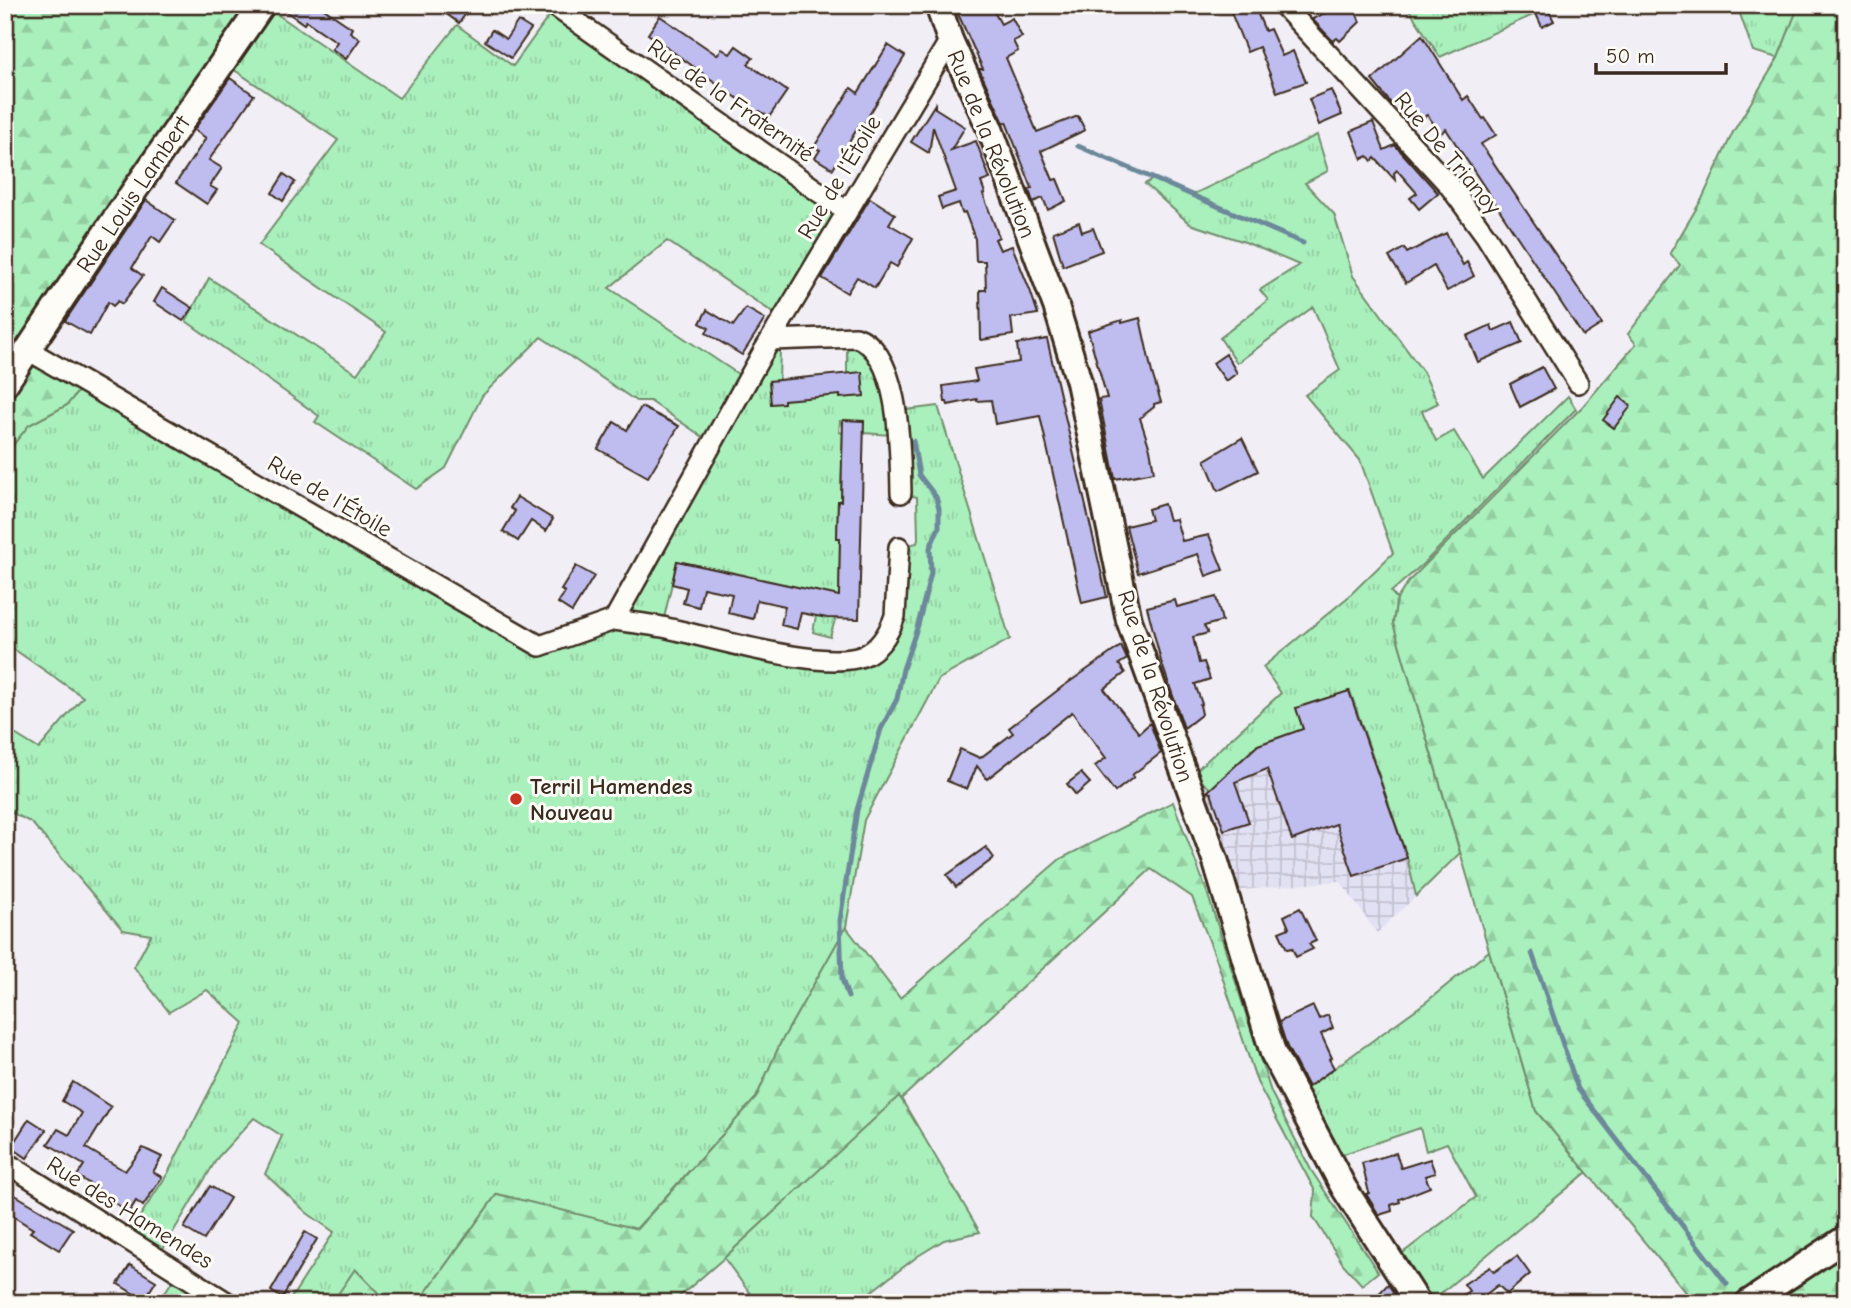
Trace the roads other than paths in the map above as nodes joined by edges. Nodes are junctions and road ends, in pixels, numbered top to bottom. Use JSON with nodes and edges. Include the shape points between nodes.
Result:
{"nodes":[{"id":1,"x":262,"y":5,"type":"edge"},
{"id":2,"x":553,"y":5,"type":"edge"},
{"id":3,"x":938,"y":5,"type":"edge"},
{"id":4,"x":1283,"y":5,"type":"edge"},
{"id":5,"x":950,"y":40,"type":"junction"},
{"id":6,"x":846,"y":211,"type":"junction"},
{"id":7,"x":771,"y":340,"type":"junction"},
{"id":8,"x":28,"y":350,"type":"junction"},
{"id":9,"x":1578,"y":383,"type":"dead end"},
{"id":10,"x":5,"y":384,"type":"edge"},
{"id":11,"x":901,"y":493,"type":"dead end"},
{"id":12,"x":899,"y":547,"type":"dead end"},
{"id":13,"x":614,"y":620,"type":"junction"},
{"id":14,"x":5,"y":1162,"type":"edge"},
{"id":15,"x":1846,"y":1238,"type":"edge"},
{"id":16,"x":228,"y":1303,"type":"edge"},
{"id":17,"x":1418,"y":1303,"type":"edge"},
{"id":18,"x":1748,"y":1303,"type":"edge"}],
"edges":[{"from":1,"to":8,"type":"street","name":"Rue Louis Lambert"},
{"from":2,"to":6,"type":"street","name":"Rue de la Fraternité"},
{"from":3,"to":5,"type":"street","name":"Rue de la Révolution"},
{"from":4,"to":9,"type":"street","name":"Rue De Trianoy","via":[[1448,184]]},
{"from":5,"to":6,"type":"street","name":"Rue de l'Étoile"},
{"from":5,"to":17,"type":"street","name":"Rue de la Révolution","via":[[990,129],[1060,319],[1079,382],[1129,620],[1214,859],[1273,1053],[1344,1188]]},
{"from":6,"to":7,"type":"street","name":"Rue de l'Étoile"},
{"from":7,"to":11,"type":"street","via":[[856,337],[868,341],[884,368],[895,402]]},
{"from":7,"to":13,"type":"street","name":"Rue de l'Étoile"},
{"from":8,"to":10,"type":"street","name":"Rue Louis Lambert"},
{"from":8,"to":13,"type":"street","name":"Rue de l'Étoile","via":[[540,646]]},
{"from":12,"to":13,"type":"street","name":"Rue de l'Étoile","via":[[893,623],[877,649],[848,660],[751,648]]},
{"from":14,"to":16,"type":"street","name":"Rue des Hamendes"},
{"from":15,"to":18,"type":"street"}]}
